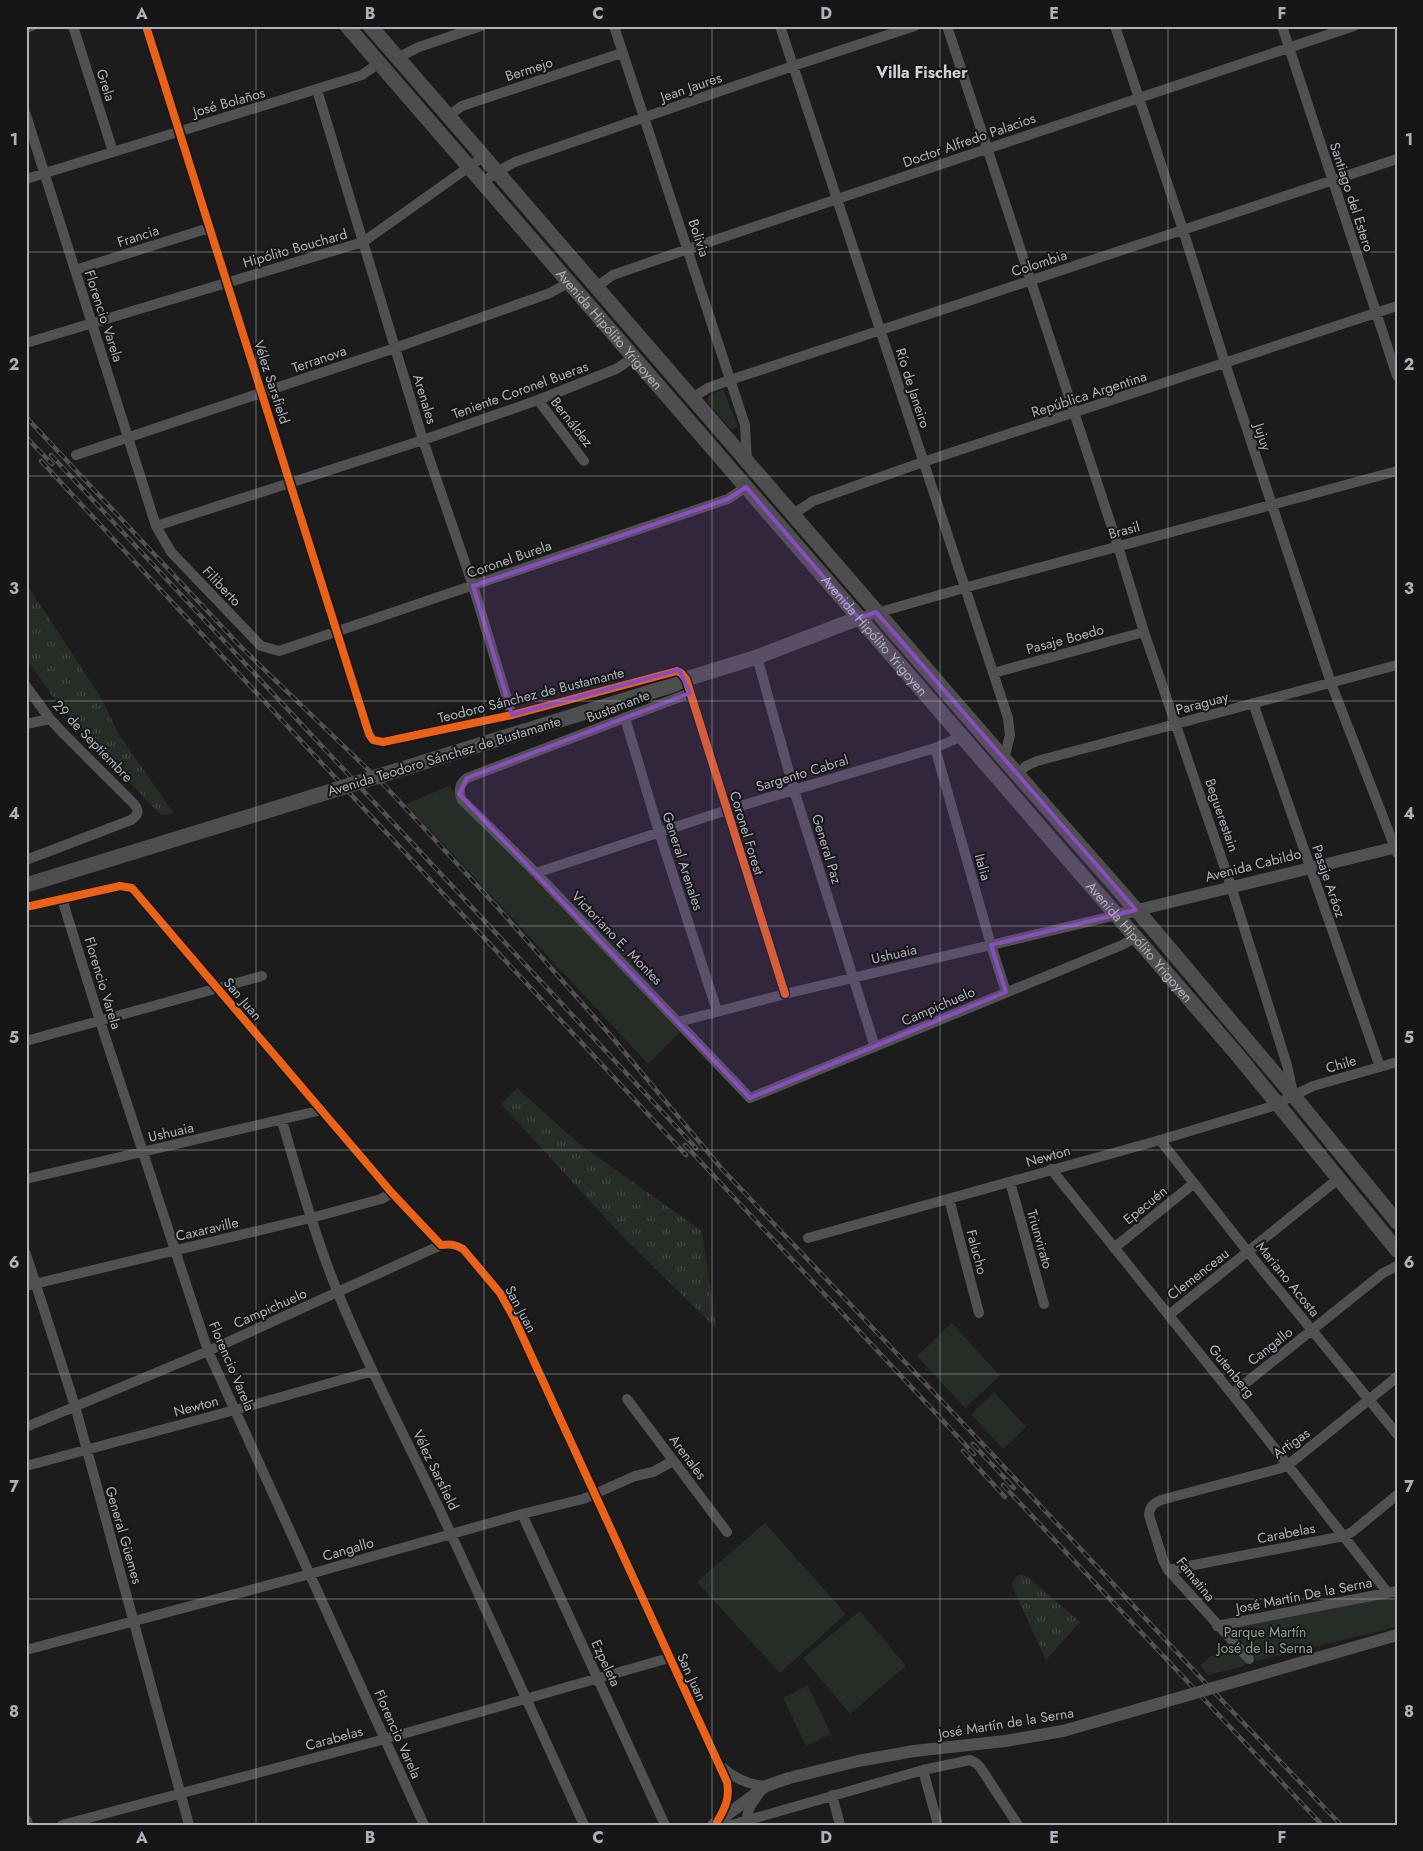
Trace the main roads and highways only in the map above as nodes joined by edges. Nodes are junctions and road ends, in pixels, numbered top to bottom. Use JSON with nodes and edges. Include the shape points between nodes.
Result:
{"nodes":[{"id":1,"x":346,"y":26,"type":"edge"},
{"id":2,"x":370,"y":26,"type":"edge"},
{"id":3,"x":859,"y":618,"type":"junction"},
{"id":4,"x":26,"y":885,"type":"edge"},
{"id":5,"x":1397,"y":1222,"type":"edge"},
{"id":6,"x":1397,"y":1250,"type":"edge"}],
"edges":[{"from":1,"to":3,"type":"main road","name":"Avenida Hipólito Yrigoyen"},
{"from":2,"to":5,"type":"main road","name":"Avenida Hipólito Yrigoyen","via":[[1136,910]]},
{"from":3,"to":4,"type":"main road","name":"Avenida Teodoro Sánchez de Bustamante","bridge":true,"via":[[688,686],[674,685]]},
{"from":3,"to":6,"type":"main road","name":"Avenida Hipólito Yrigoyen","via":[[1136,937]]}]}
